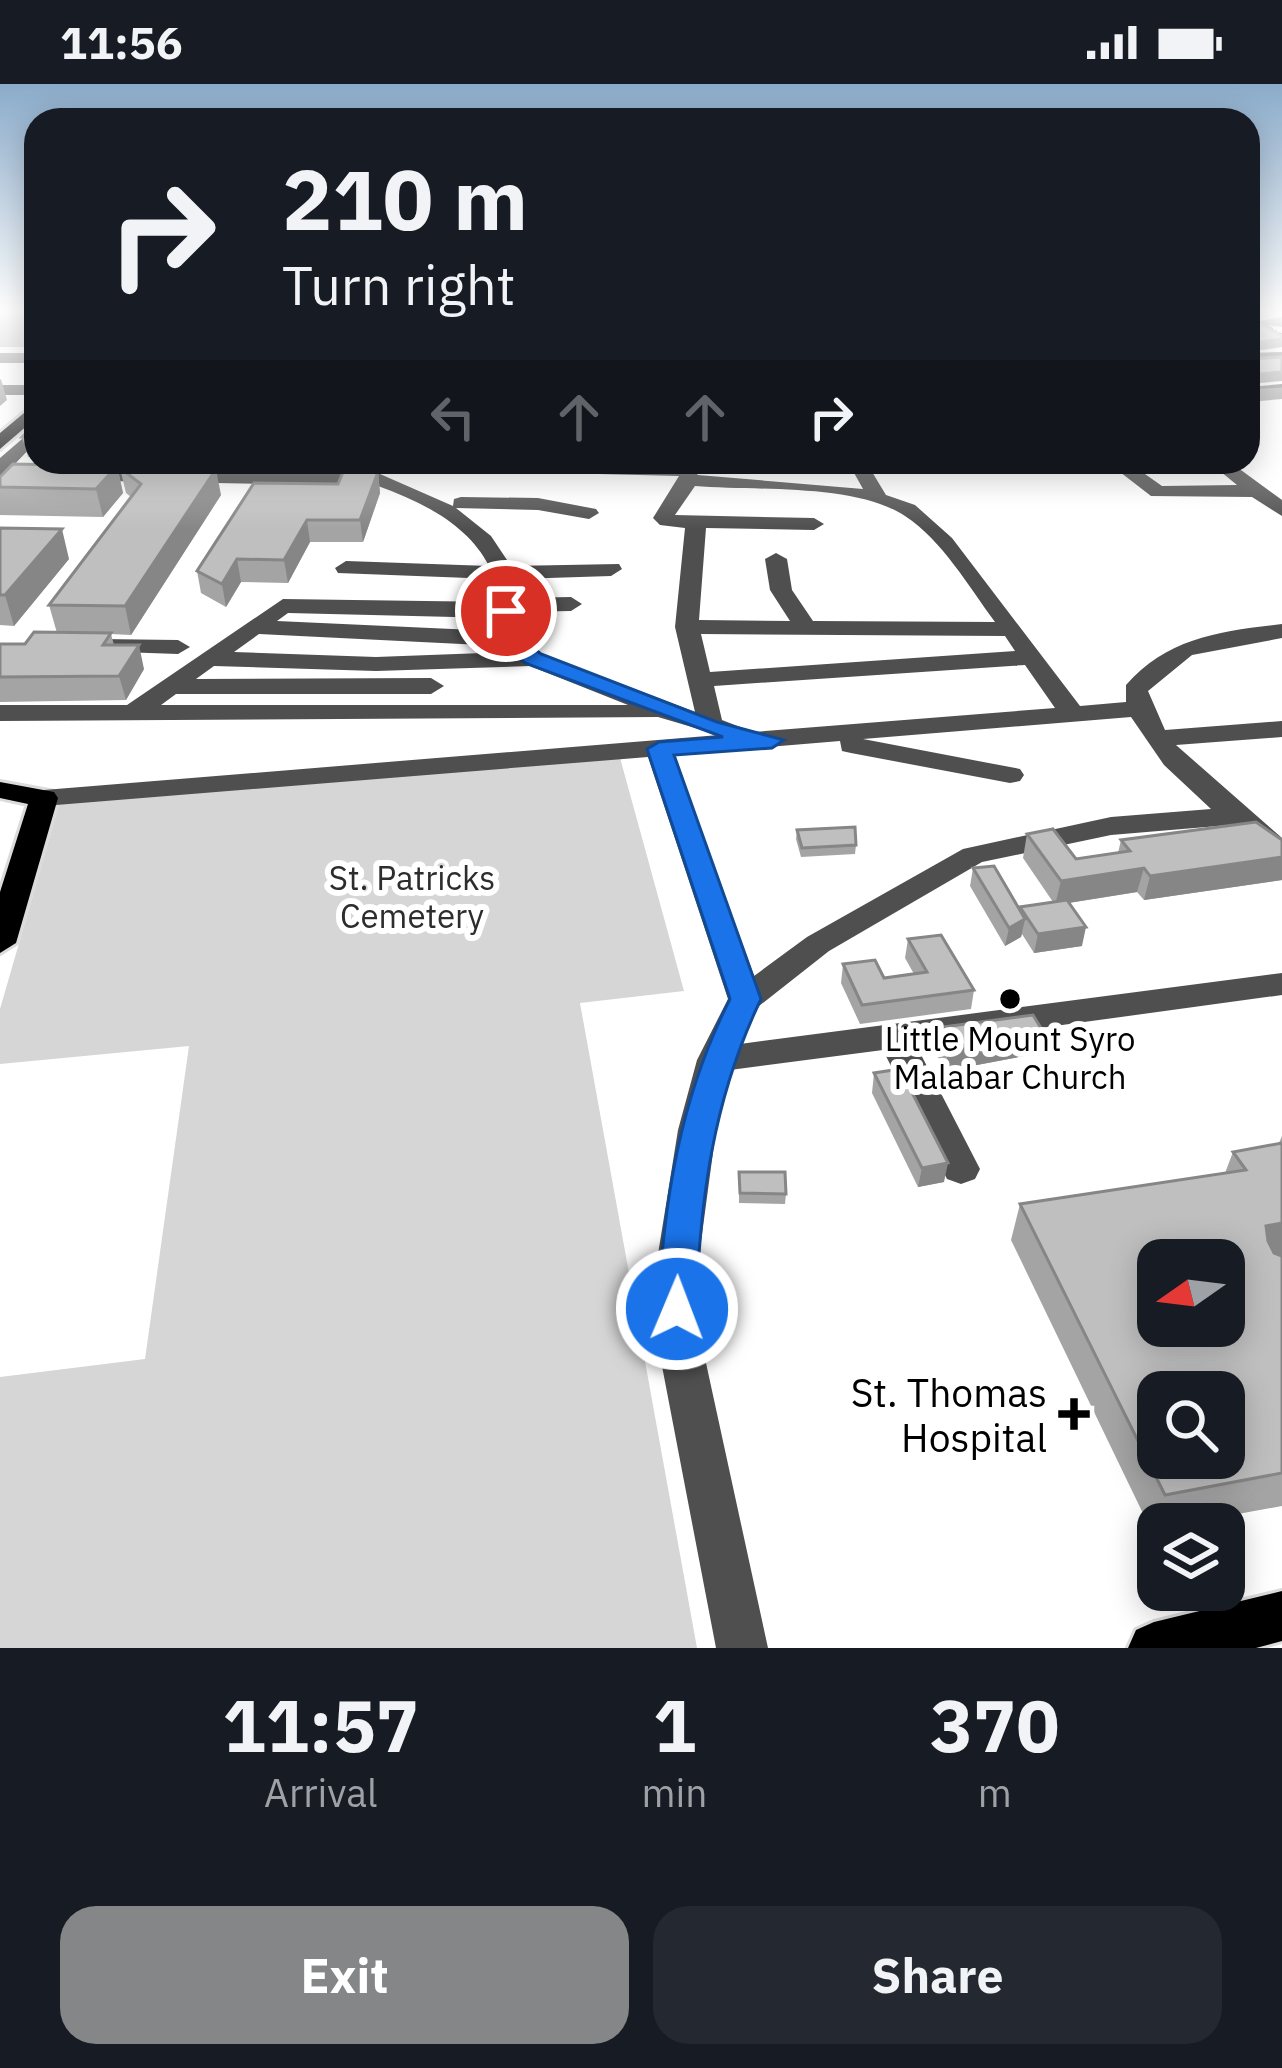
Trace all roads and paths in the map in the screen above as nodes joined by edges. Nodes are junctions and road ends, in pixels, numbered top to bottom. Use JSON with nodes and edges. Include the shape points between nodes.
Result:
{"nodes":[{"id":1,"x":24,"y":402,"type":"edge"},
{"id":2,"x":24,"y":420,"type":"edge"},
{"id":3,"x":0,"y":425,"type":"edge"},
{"id":4,"x":0,"y":443,"type":"edge"},
{"id":5,"x":24,"y":445,"type":"edge"},
{"id":6,"x":0,"y":471,"type":"edge"},
{"id":7,"x":391,"y":474,"type":"edge"},
{"id":8,"x":475,"y":474,"type":"edge"},
{"id":9,"x":631,"y":474,"type":"edge"},
{"id":10,"x":689,"y":474,"type":"edge"},
{"id":11,"x":748,"y":474,"type":"edge"},
{"id":12,"x":864,"y":474,"type":"edge"},
{"id":13,"x":1133,"y":474,"type":"edge"},
{"id":14,"x":1234,"y":474,"type":"edge"},
{"id":15,"x":690,"y":480,"type":"junction"},
{"id":16,"x":746,"y":485,"type":"junction"},
{"id":17,"x":1257,"y":491,"type":"junction"},
{"id":18,"x":879,"y":499,"type":"junction"},
{"id":19,"x":453,"y":506,"type":"junction"},
{"id":20,"x":1282,"y":509,"type":"edge"},
{"id":21,"x":814,"y":524,"type":"dead end"},
{"id":22,"x":696,"y":525,"type":"junction"},
{"id":23,"x":776,"y":559,"type":"dead end"},
{"id":24,"x":346,"y":568,"type":"dead end"},
{"id":25,"x":611,"y":569,"type":"dead end"},
{"id":26,"x":504,"y":573,"type":"junction"},
{"id":27,"x":571,"y":604,"type":"dead end"},
{"id":28,"x":506,"y":608,"type":"junction"},
{"id":29,"x":687,"y":627,"type":"junction"},
{"id":30,"x":806,"y":627,"type":"junction"},
{"id":31,"x":252,"y":628,"type":"junction"},
{"id":32,"x":1010,"y":629,"type":"junction"},
{"id":33,"x":1282,"y":632,"type":"edge"},
{"id":34,"x":508,"y":639,"type":"junction"},
{"id":35,"x":67,"y":645,"type":"edge"},
{"id":36,"x":178,"y":647,"type":"dead end"},
{"id":37,"x":1030,"y":657,"type":"junction"},
{"id":38,"x":209,"y":659,"type":"junction"},
{"id":39,"x":533,"y":659,"type":"junction"},
{"id":40,"x":436,"y":675,"type":"junction"},
{"id":41,"x":699,"y":680,"type":"junction"},
{"id":42,"x":170,"y":687,"type":"junction"},
{"id":43,"x":1138,"y":709,"type":"junction"},
{"id":44,"x":0,"y":713,"type":"edge"},
{"id":45,"x":132,"y":714,"type":"junction"},
{"id":46,"x":673,"y":714,"type":"junction"},
{"id":47,"x":1073,"y":715,"type":"junction"},
{"id":48,"x":711,"y":727,"type":"junction"},
{"id":49,"x":1282,"y":729,"type":"edge"},
{"id":50,"x":819,"y":736,"type":"junction"},
{"id":51,"x":1157,"y":739,"type":"junction"},
{"id":52,"x":772,"y":740,"type":"junction"},
{"id":53,"x":659,"y":749,"type":"junction"},
{"id":54,"x":1010,"y":775,"type":"dead end"},
{"id":55,"x":0,"y":790,"type":"edge"},
{"id":56,"x":44,"y":798,"type":"junction"},
{"id":57,"x":1234,"y":816,"type":"junction"},
{"id":58,"x":1278,"y":845,"type":"edge"},
{"id":59,"x":0,"y":943,"type":"edge"},
{"id":60,"x":1280,"y":987,"type":"edge"},
{"id":61,"x":746,"y":999,"type":"junction"},
{"id":62,"x":894,"y":1036,"type":"junction"},
{"id":63,"x":716,"y":1060,"type":"junction"},
{"id":64,"x":962,"y":1169,"type":"dead end"},
{"id":65,"x":1282,"y":1616,"type":"edge"},
{"id":66,"x":742,"y":1648,"type":"edge"},
{"id":67,"x":1154,"y":1648,"type":"edge"}],
"edges":[{"from":1,"to":3,"type":"main road"},
{"from":2,"to":4,"type":"main road"},
{"from":5,"to":6,"type":"street"},
{"from":7,"to":19,"type":"street"},
{"from":8,"to":19,"type":"street"},
{"from":9,"to":19,"type":"street","via":[[592,518],[538,505]]},
{"from":10,"to":15,"type":"street"},
{"from":11,"to":16,"type":"street"},
{"from":12,"to":18,"type":"street"},
{"from":13,"to":17,"type":"street","via":[[1158,492]]},
{"from":14,"to":17,"type":"street"},
{"from":15,"to":16,"type":"street"},
{"from":15,"to":22,"type":"street","via":[[663,518]]},
{"from":16,"to":18,"type":"street"},
{"from":17,"to":20,"type":"street"},
{"from":18,"to":32,"type":"street","via":[[912,510],[940,537]]},
{"from":19,"to":26,"type":"street"},
{"from":21,"to":22,"type":"street"},
{"from":22,"to":29,"type":"street"},
{"from":23,"to":30,"type":"street","via":[[782,590]]},
{"from":24,"to":26,"type":"street"},
{"from":25,"to":26,"type":"street"},
{"from":26,"to":28,"type":"street"},
{"from":27,"to":28,"type":"street"},
{"from":28,"to":31,"type":"street","via":[[284,606]]},
{"from":28,"to":34,"type":"street"},
{"from":29,"to":30,"type":"street"},
{"from":29,"to":41,"type":"street"},
{"from":30,"to":32,"type":"street"},
{"from":31,"to":38,"type":"street"},
{"from":31,"to":40,"type":"street"},
{"from":32,"to":37,"type":"street"},
{"from":33,"to":43,"type":"street","via":[[1196,641],[1146,675],[1135,690]]},
{"from":34,"to":39,"type":"street"},
{"from":34,"to":40,"type":"street"},
{"from":35,"to":36,"type":"street"},
{"from":37,"to":41,"type":"street"},
{"from":37,"to":47,"type":"street"},
{"from":38,"to":40,"type":"street"},
{"from":38,"to":42,"type":"street"},
{"from":39,"to":40,"type":"street"},
{"from":39,"to":46,"type":"street"},
{"from":40,"to":42,"type":"street"},
{"from":40,"to":45,"type":"street"},
{"from":40,"to":46,"type":"street"},
{"from":41,"to":48,"type":"street"},
{"from":42,"to":45,"type":"street"},
{"from":43,"to":47,"type":"street"},
{"from":43,"to":51,"type":"street"},
{"from":44,"to":45,"type":"street"},
{"from":46,"to":48,"type":"street"},
{"from":47,"to":50,"type":"street"},
{"from":48,"to":52,"type":"street"},
{"from":49,"to":51,"type":"street"},
{"from":50,"to":52,"type":"street"},
{"from":50,"to":54,"type":"street"},
{"from":51,"to":57,"type":"street"},
{"from":52,"to":53,"type":"street"},
{"from":53,"to":56,"type":"street"},
{"from":53,"to":61,"type":"street"},
{"from":55,"to":56,"type":"main road"},
{"from":56,"to":59,"type":"main road"},
{"from":57,"to":58,"type":"street"},
{"from":57,"to":61,"type":"street","via":[[1111,826],[973,855],[818,944]]},
{"from":60,"to":62,"type":"street"},
{"from":61,"to":63,"type":"street"},
{"from":62,"to":63,"type":"street"},
{"from":62,"to":64,"type":"street"},
{"from":63,"to":66,"type":"street","via":[[675,1279],[679,1340]]},
{"from":65,"to":67,"type":"main road"}]}
